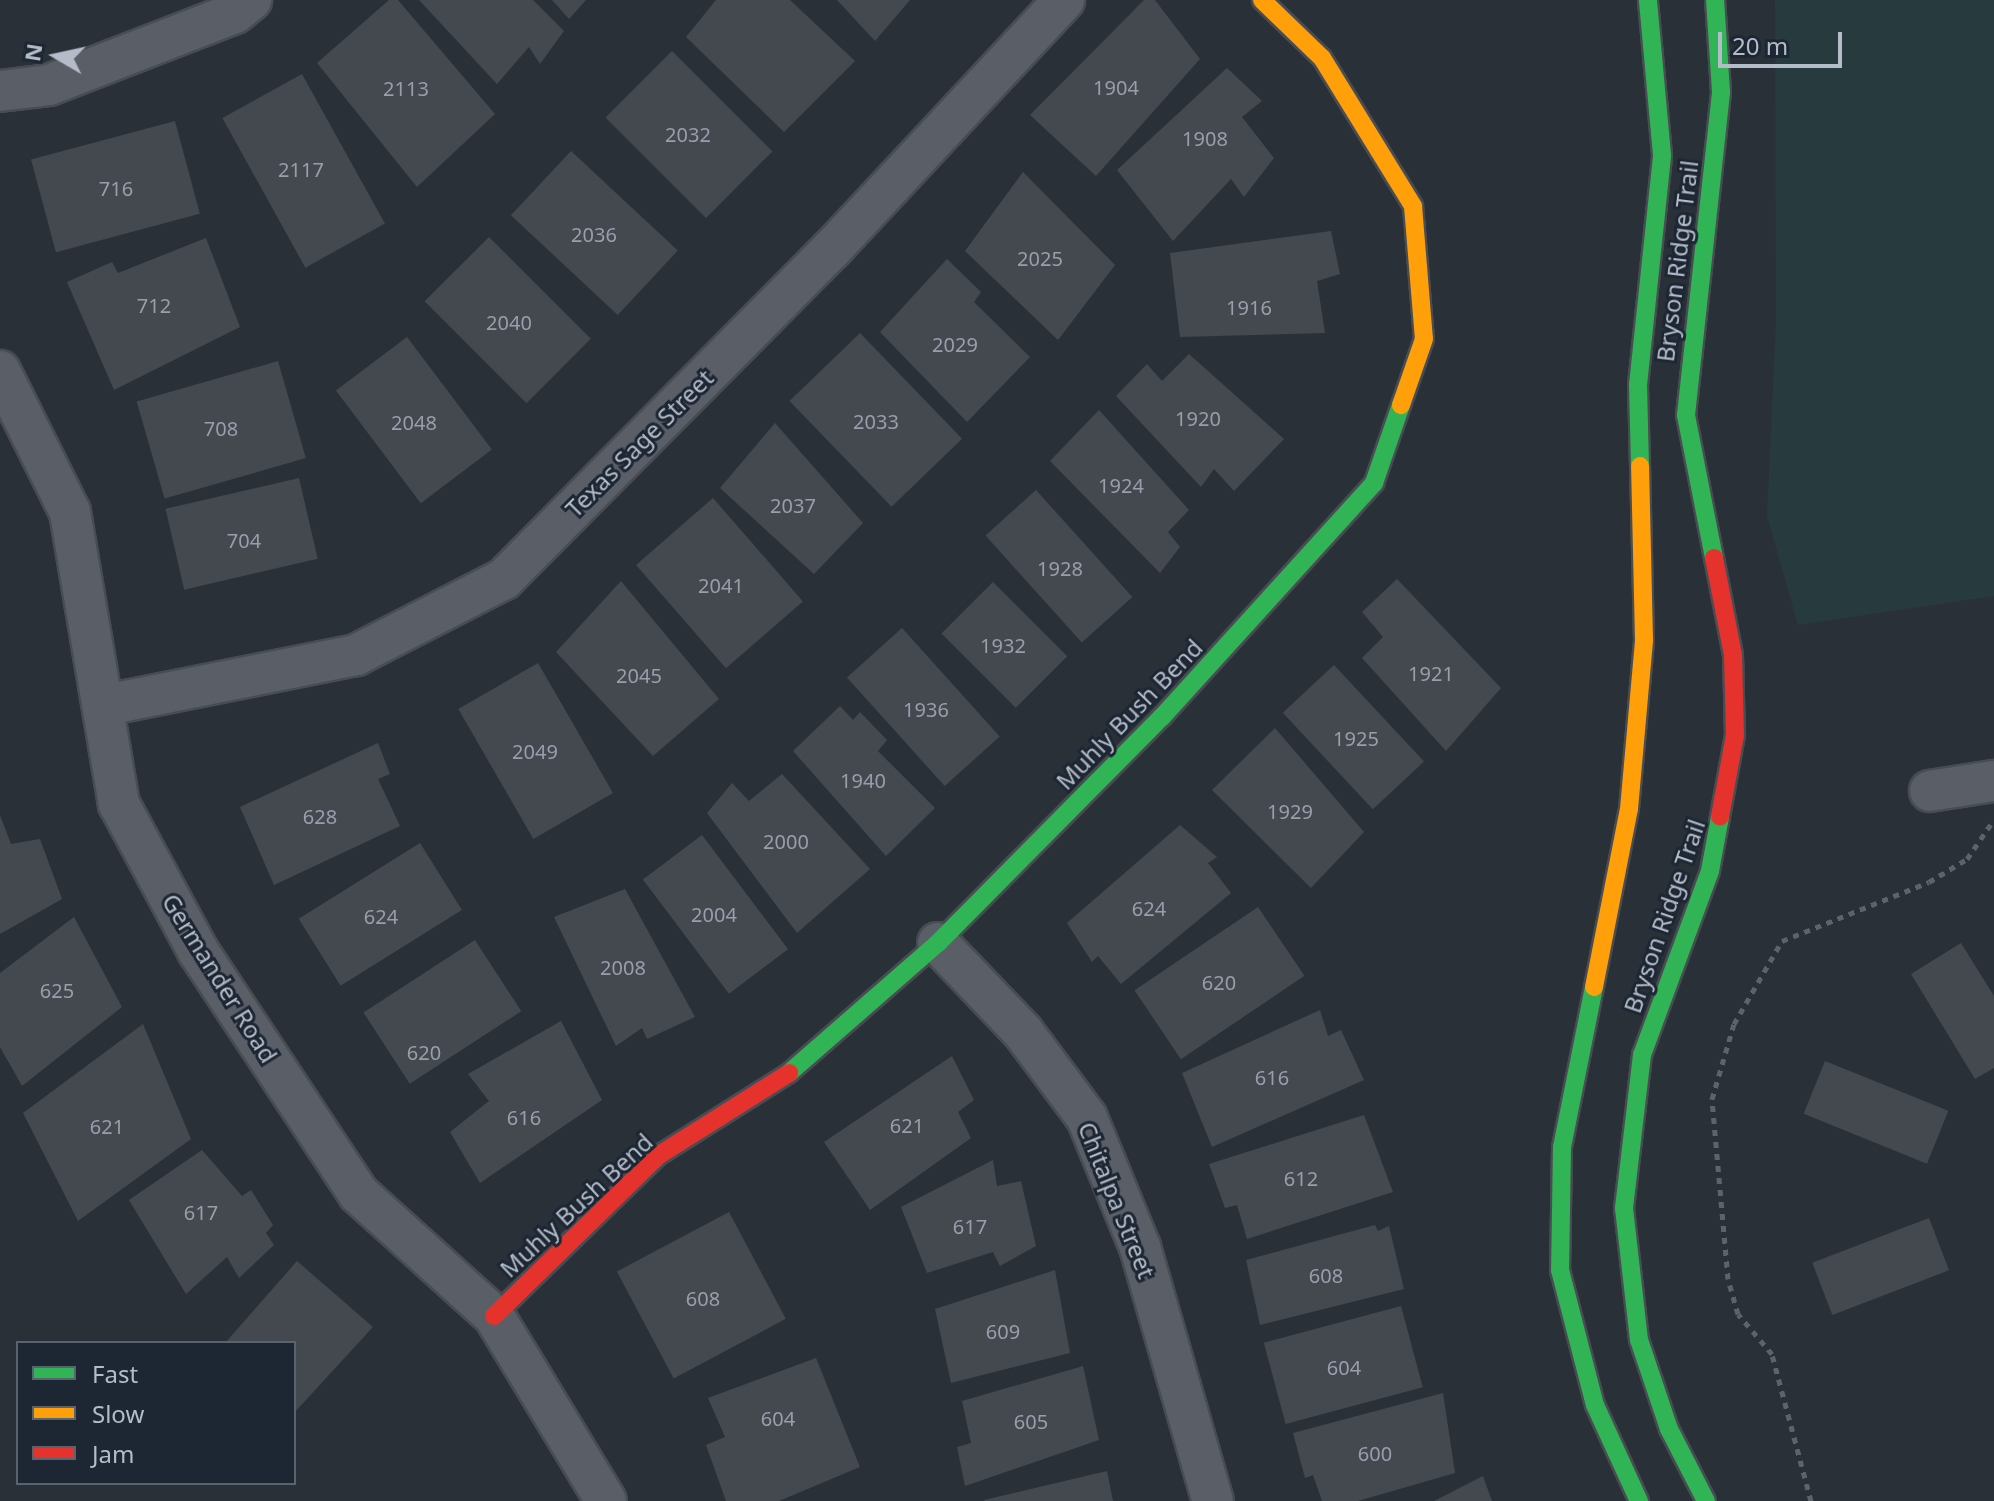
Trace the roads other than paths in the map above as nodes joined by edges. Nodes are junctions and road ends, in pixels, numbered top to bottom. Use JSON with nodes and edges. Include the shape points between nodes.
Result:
{"nodes":[{"id":1,"x":251,"y":0,"type":"edge"},
{"id":2,"x":1064,"y":0,"type":"edge"},
{"id":3,"x":1262,"y":0,"type":"edge"},
{"id":4,"x":1648,"y":0,"type":"edge"},
{"id":5,"x":1715,"y":0,"type":"edge"},
{"id":6,"x":0,"y":91,"type":"edge"},
{"id":7,"x":0,"y":371,"type":"edge"},
{"id":8,"x":106,"y":705,"type":"junction"},
{"id":9,"x":1994,"y":781,"type":"edge"},
{"id":10,"x":1930,"y":791,"type":"dead end"},
{"id":11,"x":938,"y":943,"type":"junction"},
{"id":12,"x":494,"y":1316,"type":"junction"},
{"id":13,"x":606,"y":1501,"type":"edge"},
{"id":14,"x":1213,"y":1501,"type":"edge"},
{"id":15,"x":1639,"y":1501,"type":"edge"},
{"id":16,"x":1706,"y":1501,"type":"edge"}],
"edges":[{"from":1,"to":6,"type":"street","via":[[235,13],[49,85]]},
{"from":2,"to":8,"type":"street","name":"Texas Sage Street","via":[[832,249],[504,579],[356,655]]},
{"from":3,"to":11,"type":"street","name":"Muhly Bush Bend","via":[[1322,58],[1413,206],[1424,339],[1374,483],[1162,717]]},
{"from":4,"to":15,"type":"street","name":"Bryson Ridge Trail","via":[[1662,155],[1638,385],[1644,640],[1629,809],[1562,1147],[1557,1217],[1579,1349],[1617,1461]]},
{"from":5,"to":16,"type":"street","name":"Bryson Ridge Trail","via":[[1721,92],[1690,327],[1686,415],[1733,655],[1735,735],[1710,871],[1642,1055],[1624,1208],[1639,1340],[1669,1429]]},
{"from":7,"to":8,"type":"street","name":"Germander Road","via":[[70,512]]},
{"from":8,"to":12,"type":"street","name":"Germander Road","via":[[119,804],[198,951],[359,1194]]},
{"from":9,"to":10,"type":"street"},
{"from":11,"to":12,"type":"street","name":"Muhly Bush Bend","via":[[814,1057],[659,1155]]},
{"from":11,"to":14,"type":"street","name":"Chitalpa Street","via":[[1023,1032],[1087,1118],[1140,1247]]},
{"from":12,"to":13,"type":"street","name":"Germander Road"}]}
